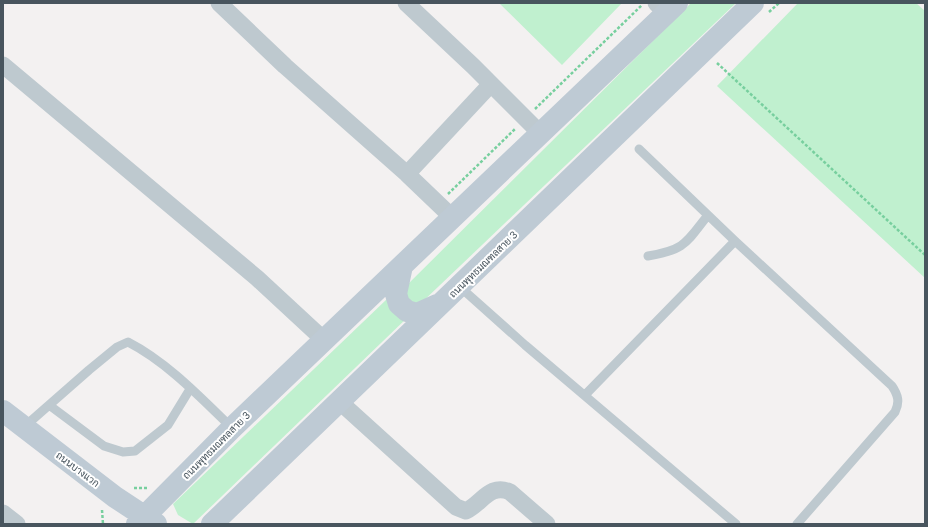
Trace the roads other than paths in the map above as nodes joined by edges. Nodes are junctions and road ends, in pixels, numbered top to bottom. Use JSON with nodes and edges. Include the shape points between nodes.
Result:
{"nodes":[{"id":1,"x":219,"y":3,"type":"edge"},
{"id":2,"x":406,"y":3,"type":"edge"},
{"id":3,"x":753,"y":3,"type":"edge"},
{"id":4,"x":666,"y":6,"type":"edge"},
{"id":5,"x":3,"y":65,"type":"edge"},
{"id":6,"x":491,"y":84,"type":"junction"},
{"id":7,"x":540,"y":133,"type":"junction"},
{"id":8,"x":639,"y":149,"type":"dead end"},
{"id":9,"x":407,"y":174,"type":"junction"},
{"id":10,"x":708,"y":215,"type":"junction"},
{"id":11,"x":453,"y":218,"type":"junction"},
{"id":12,"x":734,"y":241,"type":"junction"},
{"id":13,"x":648,"y":256,"type":"dead end"},
{"id":14,"x":402,"y":266,"type":"junction"},
{"id":15,"x":460,"y":287,"type":"junction"},
{"id":16,"x":442,"y":303,"type":"junction"},
{"id":17,"x":324,"y":340,"type":"junction"},
{"id":18,"x":190,"y":389,"type":"junction"},
{"id":19,"x":585,"y":395,"type":"junction"},
{"id":20,"x":340,"y":402,"type":"junction"},
{"id":21,"x":49,"y":405,"type":"junction"},
{"id":22,"x":3,"y":411,"type":"edge"},
{"id":23,"x":24,"y":428,"type":"junction"},
{"id":24,"x":232,"y":428,"type":"junction"},
{"id":25,"x":3,"y":513,"type":"edge"},
{"id":26,"x":146,"y":521,"type":"edge"},
{"id":27,"x":17,"y":524,"type":"edge"},
{"id":28,"x":212,"y":524,"type":"edge"},
{"id":29,"x":547,"y":524,"type":"edge"},
{"id":30,"x":736,"y":524,"type":"edge"},
{"id":31,"x":798,"y":524,"type":"edge"}],
"edges":[{"from":1,"to":9,"type":"street","via":[[285,66]]},
{"from":2,"to":6,"type":"street"},
{"from":3,"to":15,"type":"main road","name":"ถนนพุทธมณฑลสาย 3"},
{"from":4,"to":7,"type":"main road","name":"ถนนพุทธมณฑลสาย 3"},
{"from":5,"to":17,"type":"street","via":[[257,278]]},
{"from":6,"to":7,"type":"street"},
{"from":6,"to":9,"type":"street"},
{"from":7,"to":11,"type":"main road","name":"ถนนพุทธมณฑลสาย 3"},
{"from":8,"to":10,"type":"lane"},
{"from":9,"to":11,"type":"street"},
{"from":10,"to":12,"type":"lane"},
{"from":10,"to":13,"type":"lane","via":[[682,246],[668,253]]},
{"from":11,"to":14,"type":"main road","name":"ถนนพุทธมณฑลสาย 3"},
{"from":12,"to":19,"type":"lane"},
{"from":12,"to":31,"type":"lane","via":[[892,386],[898,398],[895,412]]},
{"from":14,"to":16,"type":"main road","via":[[396,294],[399,304],[407,312],[417,314]]},
{"from":14,"to":17,"type":"main road","name":"ถนนพุทธมณฑลสาย 3"},
{"from":15,"to":16,"type":"main road","name":"ถนนพุทธมณฑลสาย 3"},
{"from":15,"to":19,"type":"lane"},
{"from":16,"to":20,"type":"main road","name":"ถนนพุทธมณฑลสาย 3"},
{"from":17,"to":24,"type":"main road","name":"ถนนพุทธมณฑลสาย 3"},
{"from":18,"to":21,"type":"lane","via":[[141,349],[128,342],[117,347]]},
{"from":18,"to":21,"type":"lane","via":[[168,425],[135,451],[123,452],[104,446]]},
{"from":18,"to":24,"type":"lane"},
{"from":19,"to":30,"type":"lane"},
{"from":20,"to":28,"type":"main road","name":"ถนนพุทธมณฑลสาย 3"},
{"from":20,"to":29,"type":"street","via":[[456,507],[466,511],[489,492],[503,489],[510,492]]},
{"from":21,"to":23,"type":"lane"},
{"from":22,"to":23,"type":"main road","name":"ถนนบางแวก"},
{"from":23,"to":26,"type":"main road","name":"ถนนบางแวก"},
{"from":24,"to":26,"type":"main road","name":"ถนนพุทธมณฑลสาย 3"},
{"from":25,"to":27,"type":"street"}]}
